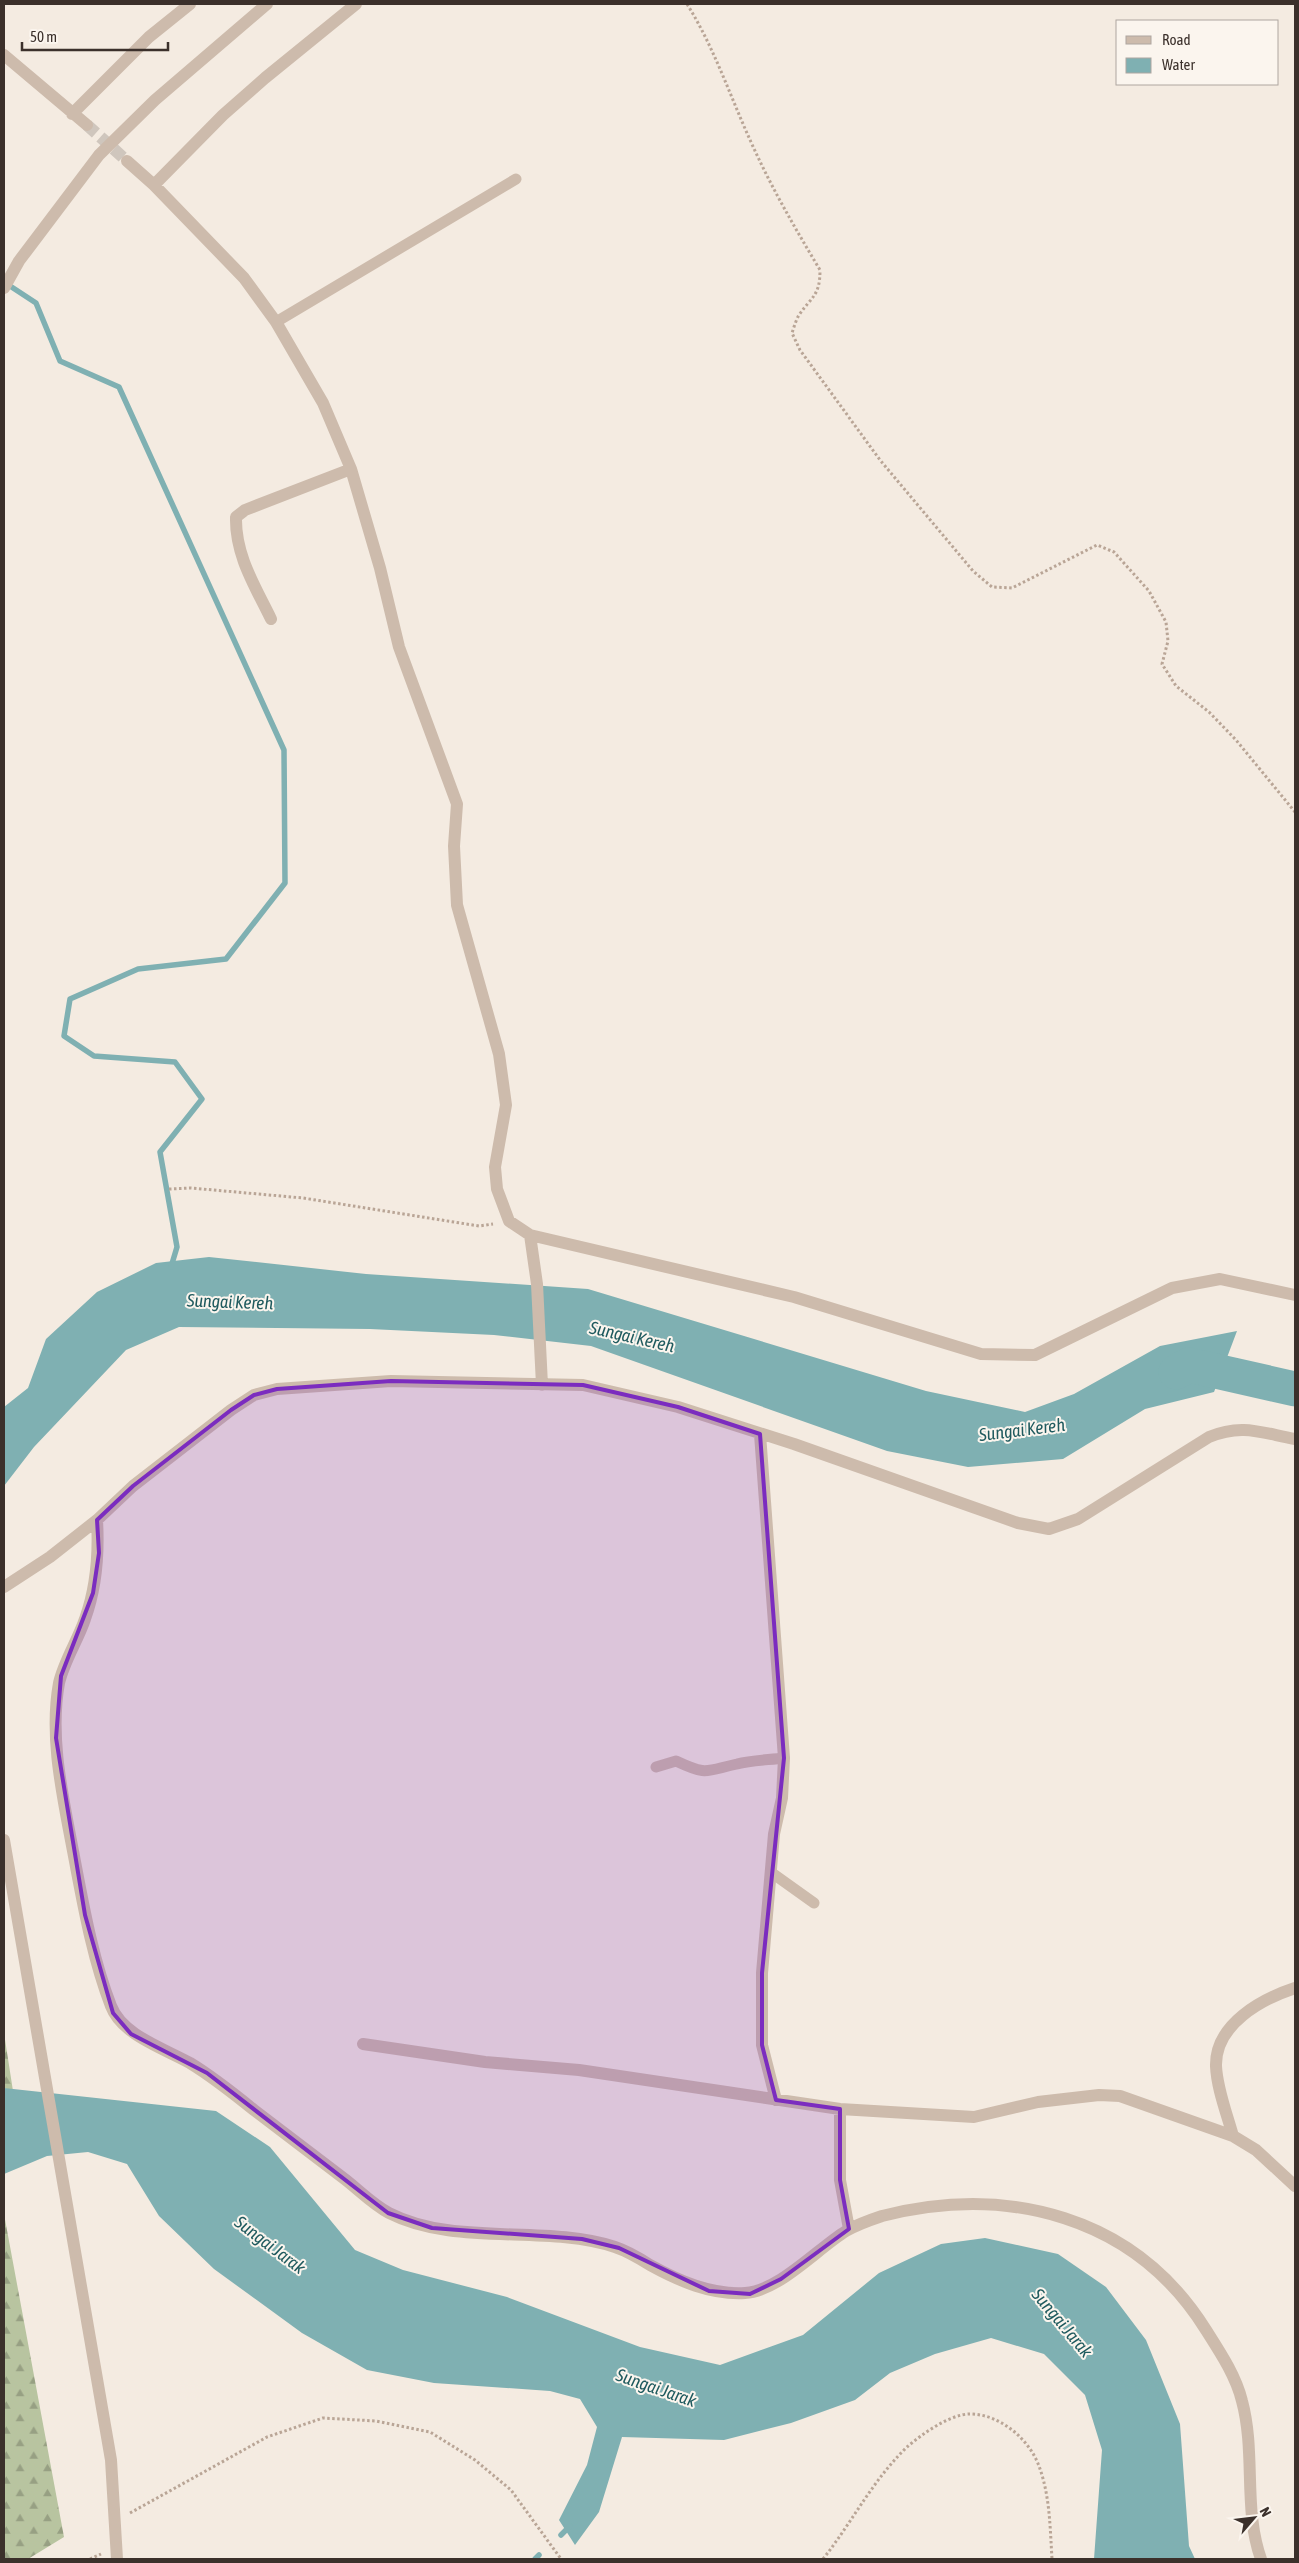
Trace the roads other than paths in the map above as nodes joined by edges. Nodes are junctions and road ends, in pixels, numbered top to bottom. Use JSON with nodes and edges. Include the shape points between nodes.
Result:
{"nodes":[{"id":1,"x":190,"y":4,"type":"edge"},
{"id":2,"x":267,"y":4,"type":"edge"},
{"id":3,"x":356,"y":4,"type":"edge"},
{"id":4,"x":4,"y":56,"type":"edge"},
{"id":5,"x":72,"y":114,"type":"junction"},
{"id":6,"x":87,"y":125,"type":"tunnel mouth"},
{"id":7,"x":127,"y":161,"type":"tunnel mouth"},
{"id":8,"x":516,"y":179,"type":"dead end"},
{"id":9,"x":154,"y":185,"type":"junction"},
{"id":10,"x":4,"y":288,"type":"edge"},
{"id":11,"x":276,"y":322,"type":"junction"},
{"id":12,"x":351,"y":469,"type":"junction"},
{"id":13,"x":270,"y":619,"type":"dead end"},
{"id":14,"x":530,"y":1235,"type":"junction"},
{"id":15,"x":1295,"y":1295,"type":"edge"},
{"id":16,"x":542,"y":1385,"type":"junction"},
{"id":17,"x":760,"y":1434,"type":"junction"},
{"id":18,"x":1295,"y":1439,"type":"edge"},
{"id":19,"x":97,"y":1520,"type":"junction"},
{"id":20,"x":4,"y":1587,"type":"edge"},
{"id":21,"x":784,"y":1758,"type":"junction"},
{"id":22,"x":656,"y":1767,"type":"dead end"},
{"id":23,"x":4,"y":1840,"type":"edge"},
{"id":24,"x":772,"y":1873,"type":"junction"},
{"id":25,"x":814,"y":1903,"type":"dead end"},
{"id":26,"x":1295,"y":1988,"type":"edge"},
{"id":27,"x":363,"y":2044,"type":"dead end"},
{"id":28,"x":776,"y":2100,"type":"junction"},
{"id":29,"x":840,"y":2109,"type":"junction"},
{"id":30,"x":1233,"y":2136,"type":"junction"},
{"id":31,"x":1295,"y":2186,"type":"edge"},
{"id":32,"x":849,"y":2229,"type":"junction"},
{"id":33,"x":117,"y":2559,"type":"edge"},
{"id":34,"x":1261,"y":2559,"type":"edge"}],
"edges":[{"from":1,"to":5,"type":"street","via":[[149,38]]},
{"from":2,"to":10,"type":"street","via":[[155,100],[99,155],[19,261]]},
{"from":3,"to":9,"type":"street","via":[[264,78]]},
{"from":4,"to":5,"type":"street"},
{"from":5,"to":6,"type":"street"},
{"from":7,"to":9,"type":"street"},
{"from":8,"to":11,"type":"lane"},
{"from":9,"to":11,"type":"street","via":[[244,278]]},
{"from":11,"to":12,"type":"street","via":[[323,404]]},
{"from":12,"to":13,"type":"street","via":[[245,510],[236,517],[240,555]]},
{"from":12,"to":14,"type":"street","via":[[399,647],[457,804],[454,846],[457,905],[499,1054],[506,1105],[495,1167],[497,1189],[509,1222]]},
{"from":14,"to":15,"type":"street","via":[[794,1296],[981,1354],[1035,1355],[1172,1288],[1220,1278]]},
{"from":14,"to":16,"type":"street","via":[[537,1284]]},
{"from":16,"to":17,"type":"street","via":[[583,1386],[678,1406]]},
{"from":16,"to":19,"type":"street","via":[[391,1381],[277,1389],[254,1395],[133,1486]]},
{"from":17,"to":18,"type":"street","via":[[1018,1523],[1049,1529],[1078,1520],[1209,1437],[1228,1430],[1243,1429]]},
{"from":17,"to":21,"type":"street"},
{"from":19,"to":20,"type":"street","via":[[50,1557]]},
{"from":19,"to":32,"type":"street","via":[[99,1553],[93,1593],[61,1676],[56,1738],[85,1915],[113,2013],[132,2034],[208,2074],[388,2212],[432,2228],[582,2239],[619,2248],[709,2291],[750,2294],[781,2279]]},
{"from":21,"to":22,"type":"lane","via":[[736,1764],[714,1771],[696,1770],[676,1760]]},
{"from":21,"to":24,"type":"street"},
{"from":23,"to":33,"type":"street","via":[[111,2460]]},
{"from":24,"to":25,"type":"lane"},
{"from":24,"to":28,"type":"street","via":[[762,1973],[762,2045]]},
{"from":26,"to":30,"type":"street","via":[[1271,1995],[1237,2018],[1222,2042],[1216,2065]]},
{"from":27,"to":28,"type":"street","via":[[485,2062],[579,2070]]},
{"from":28,"to":29,"type":"street"},
{"from":29,"to":30,"type":"street","via":[[974,2117],[1038,2102],[1099,2095],[1120,2096]]},
{"from":29,"to":32,"type":"street","via":[[840,2180]]},
{"from":30,"to":31,"type":"street","via":[[1256,2150]]},
{"from":32,"to":34,"type":"street","via":[[881,2217],[957,2204],[1000,2204],[1081,2224],[1129,2247],[1167,2280],[1198,2318],[1221,2354],[1242,2398],[1250,2442],[1252,2518]]}]}
